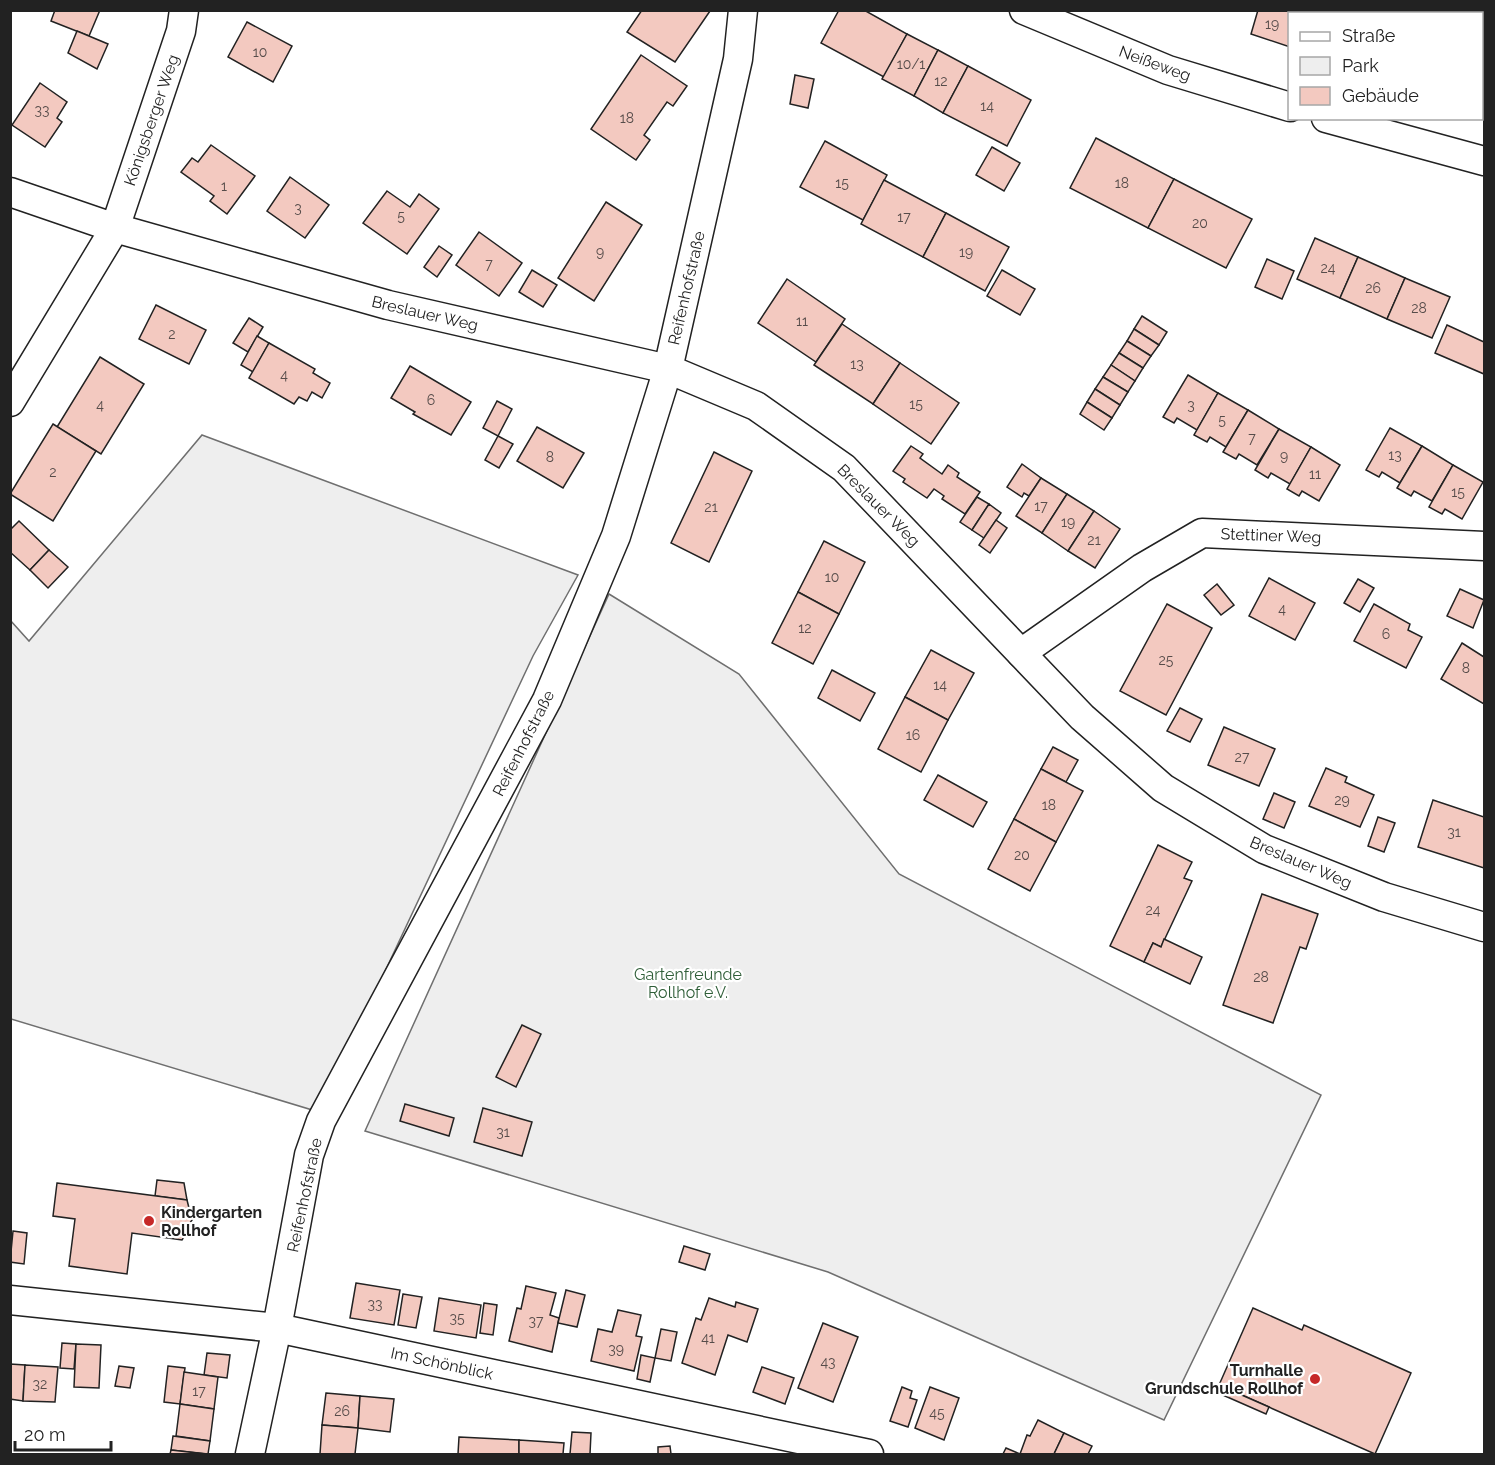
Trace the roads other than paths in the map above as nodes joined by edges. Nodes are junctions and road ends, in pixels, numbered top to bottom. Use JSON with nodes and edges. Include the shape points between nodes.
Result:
{"nodes":[{"id":1,"x":184,"y":10,"type":"edge"},
{"id":2,"x":743,"y":10,"type":"edge"},
{"id":3,"x":1024,"y":10,"type":"edge"},
{"id":4,"x":1288,"y":106,"type":"edge"},
{"id":5,"x":1334,"y":120,"type":"edge"},
{"id":6,"x":1485,"y":160,"type":"edge"},
{"id":7,"x":10,"y":192,"type":"edge"},
{"id":8,"x":115,"y":228,"type":"junction"},
{"id":9,"x":668,"y":369,"type":"junction"},
{"id":10,"x":10,"y":402,"type":"edge"},
{"id":11,"x":1485,"y":546,"type":"edge"},
{"id":12,"x":1022,"y":653,"type":"junction"},
{"id":13,"x":1485,"y":927,"type":"edge"},
{"id":14,"x":10,"y":1300,"type":"edge"},
{"id":15,"x":277,"y":1328,"type":"junction"},
{"id":16,"x":250,"y":1455,"type":"edge"},
{"id":17,"x":869,"y":1455,"type":"edge"}],
"edges":[{"from":1,"to":8,"type":"street","name":"Königsberger Weg","via":[[181,31]]},
{"from":2,"to":9,"type":"street","name":"Reifenhofstraße","via":[[738,59]]},
{"from":3,"to":4,"type":"street","name":"Neißeweg","via":[[1168,70]]},
{"from":5,"to":6,"type":"street"},
{"from":7,"to":8,"type":"street"},
{"from":8,"to":9,"type":"street","name":"Breslauer Weg","via":[[388,305]]},
{"from":8,"to":10,"type":"street","name":"Königsberger Weg"},
{"from":9,"to":12,"type":"street","name":"Breslauer Weg","via":[[756,406],[844,468]]},
{"from":9,"to":15,"type":"street","name":"Reifenhofstraße","via":[[616,536],[547,700],[321,1121],[309,1155]]},
{"from":11,"to":12,"type":"street","name":"Stettiner Weg","via":[[1202,532],[1142,568]]},
{"from":12,"to":13,"type":"street","name":"Breslauer Weg","via":[[1082,717],[1163,788],[1264,849],[1384,897]]},
{"from":14,"to":15,"type":"street","name":"Im Schönblick"},
{"from":15,"to":16,"type":"street","name":"Reifenhofstraße"},
{"from":15,"to":17,"type":"street","name":"Im Schönblick"}]}
